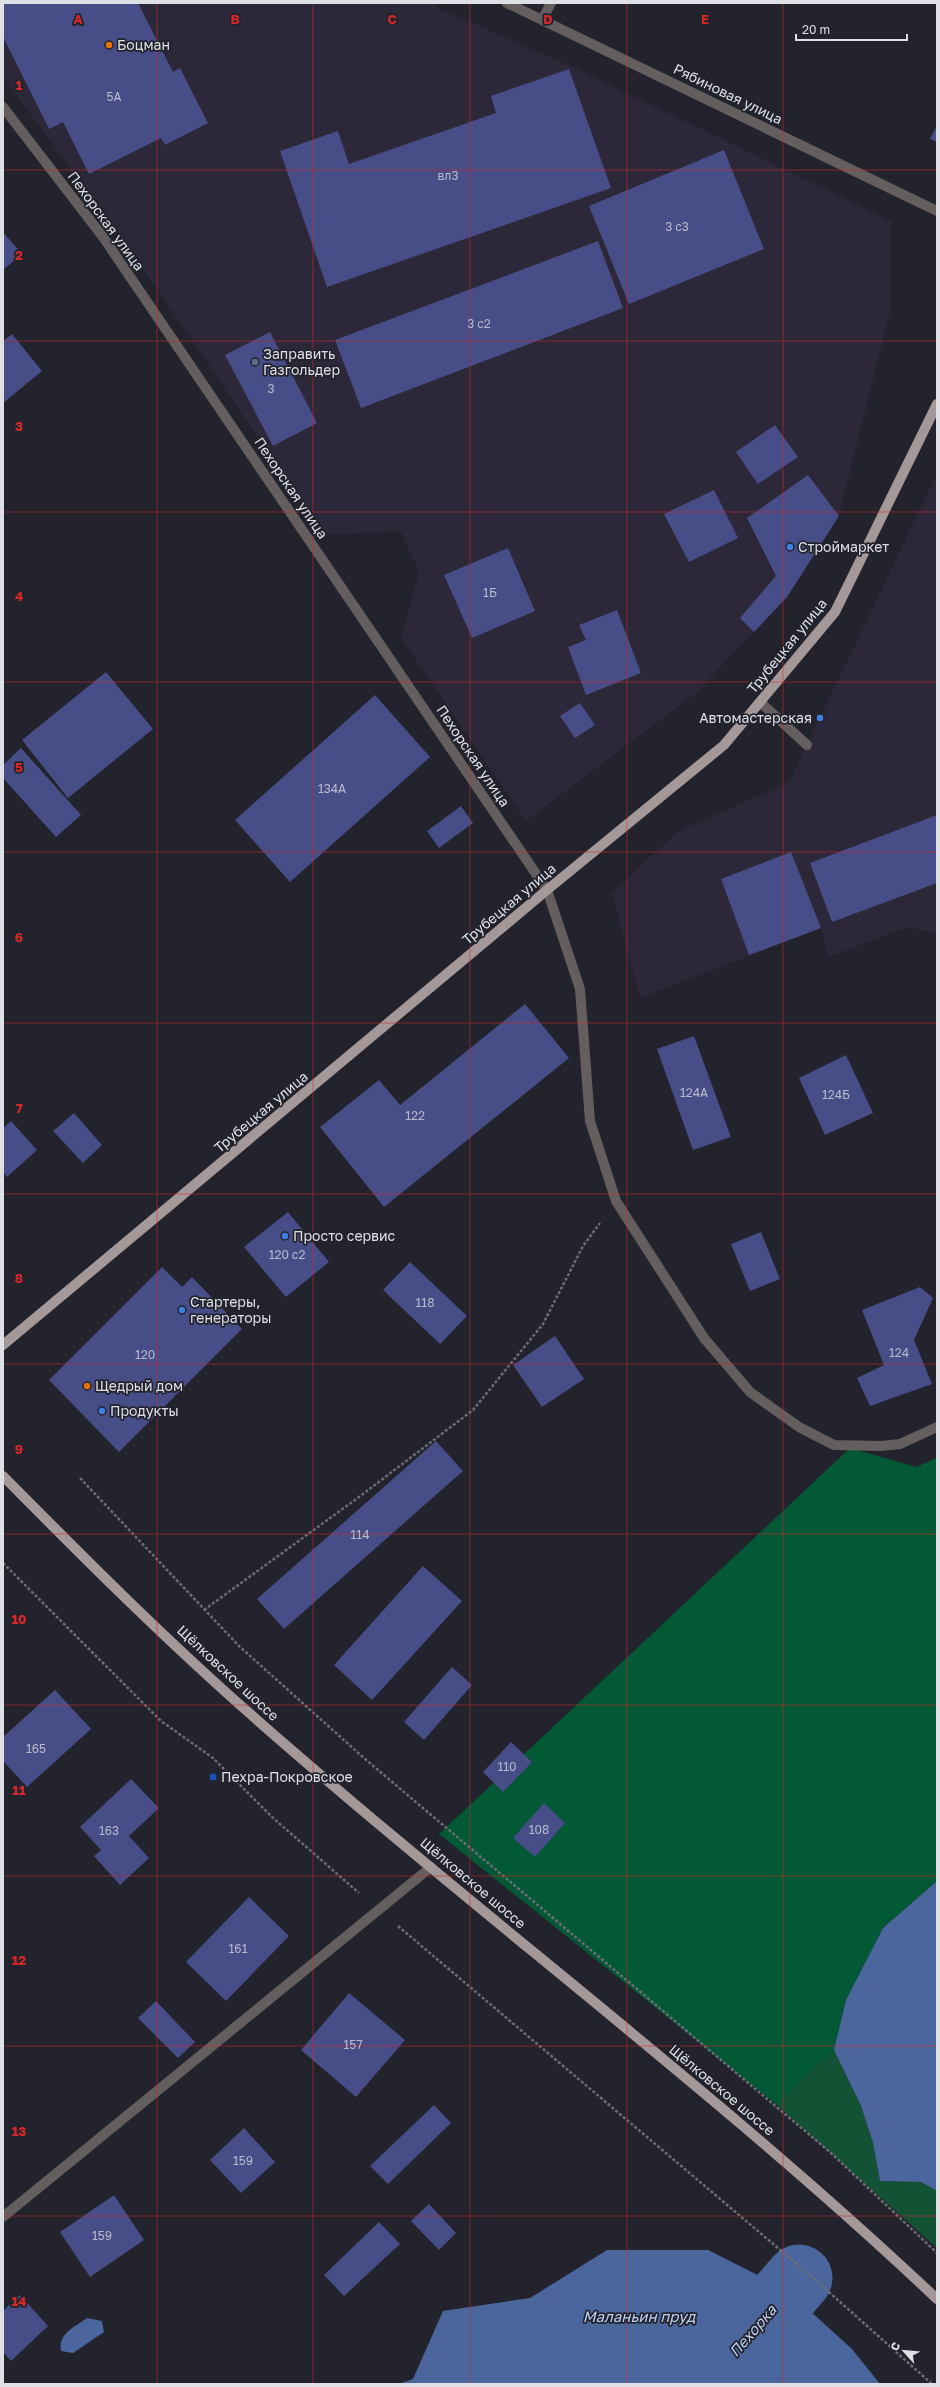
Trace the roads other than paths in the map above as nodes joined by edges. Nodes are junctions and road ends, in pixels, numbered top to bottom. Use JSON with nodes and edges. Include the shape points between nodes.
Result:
{"nodes":[{"id":1,"x":507,"y":3,"type":"edge"},
{"id":2,"x":551,"y":3,"type":"edge"},
{"id":3,"x":542,"y":20,"type":"junction"},
{"id":4,"x":3,"y":107,"type":"edge"},
{"id":5,"x":937,"y":211,"type":"edge"},
{"id":6,"x":937,"y":404,"type":"edge"},
{"id":7,"x":760,"y":702,"type":"junction"},
{"id":8,"x":807,"y":745,"type":"dead end"},
{"id":9,"x":547,"y":890,"type":"junction"},
{"id":10,"x":3,"y":1345,"type":"edge"},
{"id":11,"x":937,"y":1427,"type":"edge"},
{"id":12,"x":3,"y":1476,"type":"edge"},
{"id":13,"x":431,"y":1867,"type":"junction"},
{"id":14,"x":3,"y":2217,"type":"edge"},
{"id":15,"x":937,"y":2299,"type":"edge"}],
"edges":[{"from":1,"to":3,"type":"street","name":"Рябиновая улица"},
{"from":2,"to":3,"type":"street"},
{"from":3,"to":5,"type":"street","name":"Рябиновая улица"},
{"from":4,"to":9,"type":"street","name":"Пехорская улица","via":[[103,237]]},
{"from":6,"to":7,"type":"main road","name":"Трубецкая улица","via":[[835,612]]},
{"from":7,"to":8,"type":"street"},
{"from":7,"to":9,"type":"main road","name":"Трубецкая улица","via":[[724,745]]},
{"from":9,"to":10,"type":"main road","name":"Трубецкая улица"},
{"from":9,"to":11,"type":"street","name":"Пехорская улица","via":[[580,989],[590,1121],[616,1201],[704,1338],[750,1392],[792,1422],[834,1444],[900,1444]]},
{"from":12,"to":13,"type":"main road","name":"Щёлковское шоссе","via":[[255,1719]]},
{"from":13,"to":14,"type":"street"},
{"from":13,"to":15,"type":"main road","name":"Щёлковское шоссе","via":[[775,2153]]}]}
